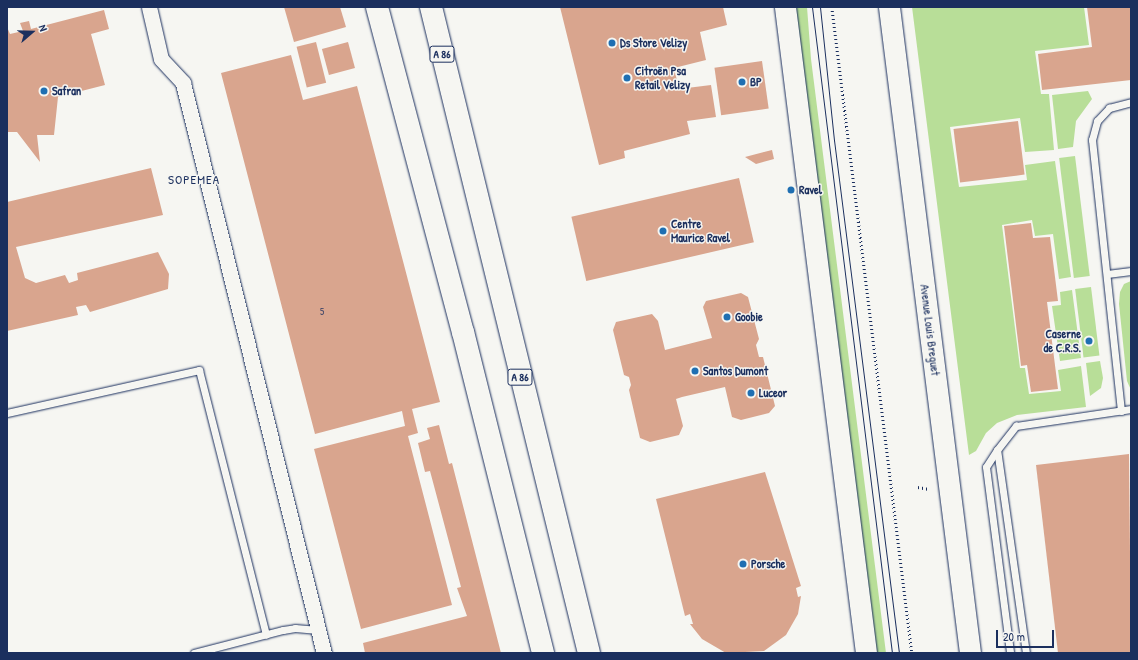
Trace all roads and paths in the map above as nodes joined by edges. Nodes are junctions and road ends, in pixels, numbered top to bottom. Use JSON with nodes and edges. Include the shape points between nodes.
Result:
{"nodes":[{"id":1,"x":149,"y":7,"type":"edge"},
{"id":2,"x":377,"y":7,"type":"edge"},
{"id":3,"x":431,"y":7,"type":"edge"},
{"id":4,"x":785,"y":7,"type":"edge"},
{"id":5,"x":832,"y":7,"type":"edge"},
{"id":6,"x":889,"y":7,"type":"edge"},
{"id":7,"x":1131,"y":102,"type":"edge"},
{"id":8,"x":1131,"y":271,"type":"edge"},
{"id":9,"x":1107,"y":274,"type":"junction"},
{"id":10,"x":1131,"y":410,"type":"edge"},
{"id":11,"x":1121,"y":411,"type":"junction"},
{"id":12,"x":7,"y":413,"type":"edge"},
{"id":13,"x":997,"y":450,"type":"junction"},
{"id":14,"x":318,"y":630,"type":"junction"},
{"id":15,"x":266,"y":635,"type":"junction"},
{"id":16,"x":194,"y":653,"type":"edge"},
{"id":17,"x":324,"y":653,"type":"edge"},
{"id":18,"x":543,"y":653,"type":"edge"},
{"id":19,"x":589,"y":653,"type":"edge"},
{"id":20,"x":866,"y":653,"type":"edge"},
{"id":21,"x":912,"y":653,"type":"edge"},
{"id":22,"x":970,"y":653,"type":"edge"},
{"id":23,"x":1010,"y":653,"type":"edge"},
{"id":24,"x":1026,"y":653,"type":"edge"}],
"edges":[{"from":1,"to":14,"type":"street","via":[[161,59],[183,83]]},
{"from":2,"to":18,"type":"highway","via":[[463,332]]},
{"from":3,"to":19,"type":"highway","number":"A 86"},
{"from":4,"to":20,"type":"main road"},
{"from":5,"to":21,"type":"path"},
{"from":6,"to":22,"type":"main road","name":"Avenue Louis Breguet"},
{"from":7,"to":9,"type":"lane","via":[[1109,108],[1097,121],[1092,140]]},
{"from":8,"to":9,"type":"lane"},
{"from":9,"to":11,"type":"lane"},
{"from":10,"to":11,"type":"lane"},
{"from":11,"to":13,"type":"lane","via":[[1016,426]]},
{"from":12,"to":15,"type":"lane","via":[[199,370]]},
{"from":13,"to":23,"type":"lane","via":[[986,467]]},
{"from":13,"to":24,"type":"lane"},
{"from":14,"to":15,"type":"lane","via":[[295,628]]},
{"from":14,"to":17,"type":"street"},
{"from":15,"to":16,"type":"lane"}]}
